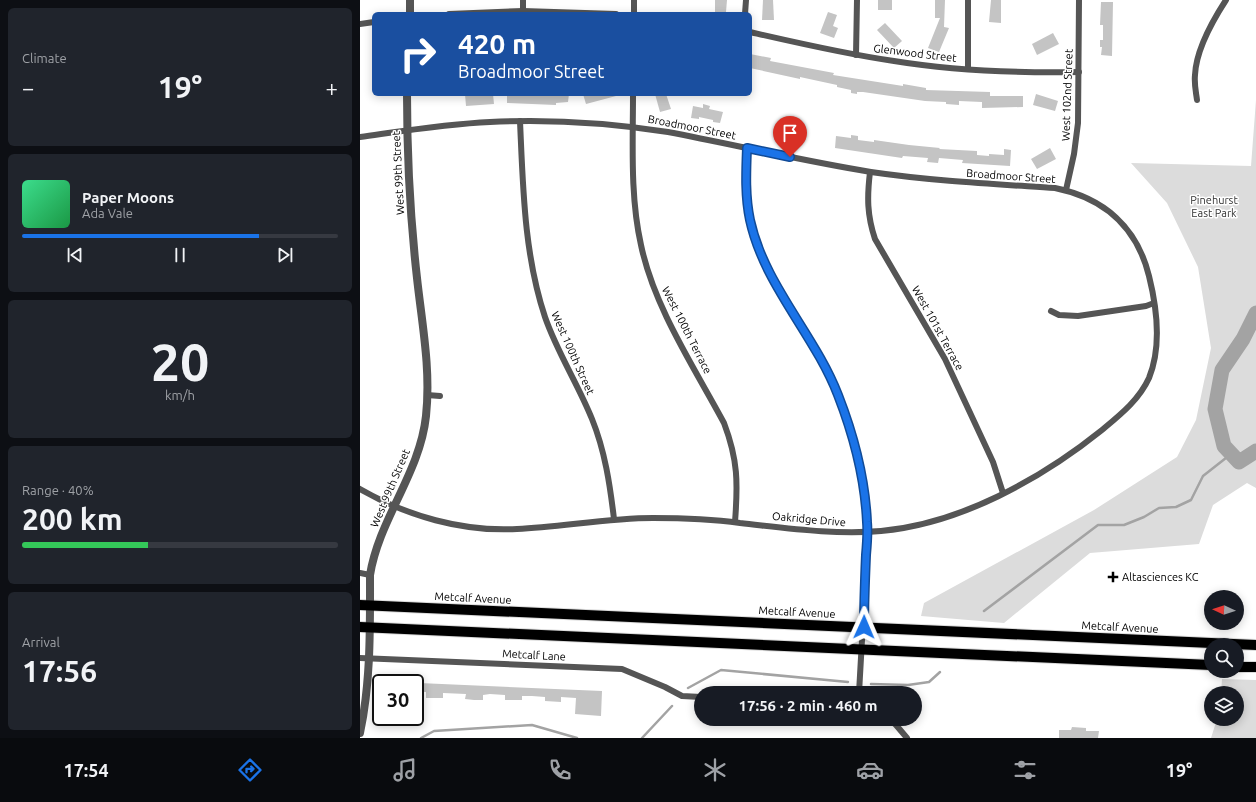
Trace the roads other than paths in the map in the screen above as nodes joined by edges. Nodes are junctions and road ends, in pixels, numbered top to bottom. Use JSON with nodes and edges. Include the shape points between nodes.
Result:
{"nodes":[{"id":1,"x":410,"y":0,"type":"edge"},
{"id":2,"x":523,"y":0,"type":"edge"},
{"id":3,"x":634,"y":0,"type":"edge"},
{"id":4,"x":746,"y":0,"type":"edge"},
{"id":5,"x":857,"y":0,"type":"edge"},
{"id":6,"x":968,"y":0,"type":"edge"},
{"id":7,"x":1080,"y":0,"type":"edge"},
{"id":8,"x":1226,"y":0,"type":"edge"},
{"id":9,"x":523,"y":11,"type":"junction"},
{"id":10,"x":410,"y":12,"type":"edge"},
{"id":11,"x":498,"y":12,"type":"edge"},
{"id":12,"x":554,"y":12,"type":"edge"},
{"id":13,"x":634,"y":12,"type":"edge"},
{"id":14,"x":745,"y":12,"type":"edge"},
{"id":15,"x":372,"y":22,"type":"edge"},
{"id":16,"x":360,"y":24,"type":"edge"},
{"id":17,"x":752,"y":32,"type":"edge"},
{"id":18,"x":856,"y":55,"type":"junction"},
{"id":19,"x":968,"y":70,"type":"junction"},
{"id":20,"x":1079,"y":72,"type":"junction"},
{"id":21,"x":407,"y":96,"type":"edge"},
{"id":22,"x":633,"y":96,"type":"edge"},
{"id":23,"x":1197,"y":100,"type":"dead end"},
{"id":24,"x":520,"y":121,"type":"junction"},
{"id":25,"x":633,"y":127,"type":"junction"},
{"id":26,"x":407,"y":130,"type":"junction"},
{"id":27,"x":360,"y":137,"type":"edge"},
{"id":28,"x":747,"y":148,"type":"junction"},
{"id":29,"x":870,"y":172,"type":"junction"},
{"id":30,"x":1066,"y":190,"type":"junction"},
{"id":31,"x":1154,"y":303,"type":"junction"},
{"id":32,"x":1051,"y":311,"type":"dead end"},
{"id":33,"x":427,"y":395,"type":"junction"},
{"id":34,"x":440,"y":396,"type":"dead end"},
{"id":35,"x":360,"y":489,"type":"edge"},
{"id":36,"x":1003,"y":493,"type":"junction"},
{"id":37,"x":395,"y":506,"type":"junction"},
{"id":38,"x":614,"y":519,"type":"junction"},
{"id":39,"x":735,"y":522,"type":"junction"},
{"id":40,"x":867,"y":532,"type":"junction"},
{"id":41,"x":360,"y":573,"type":"edge"},
{"id":42,"x":370,"y":575,"type":"junction"},
{"id":43,"x":360,"y":604,"type":"edge"},
{"id":44,"x":371,"y":605,"type":"junction"},
{"id":45,"x":360,"y":627,"type":"edge"},
{"id":46,"x":370,"y":627,"type":"junction"},
{"id":47,"x":864,"y":627,"type":"junction"},
{"id":48,"x":1254,"y":645,"type":"edge"},
{"id":49,"x":861,"y":649,"type":"junction"},
{"id":50,"x":360,"y":658,"type":"edge"},
{"id":51,"x":369,"y":658,"type":"junction"},
{"id":52,"x":1204,"y":666,"type":"edge"},
{"id":53,"x":859,"y":686,"type":"edge"},
{"id":54,"x":694,"y":697,"type":"edge"},
{"id":55,"x":897,"y":726,"type":"edge"},
{"id":56,"x":360,"y":733,"type":"edge"},
{"id":57,"x":907,"y":738,"type":"edge"}],
"edges":[{"from":1,"to":10,"type":"street"},
{"from":2,"to":9,"type":"street"},
{"from":3,"to":13,"type":"street"},
{"from":4,"to":14,"type":"street"},
{"from":5,"to":18,"type":"street"},
{"from":6,"to":19,"type":"street"},
{"from":7,"to":20,"type":"street","name":"West 102nd Street"},
{"from":8,"to":23,"type":"street","via":[[1198,60],[1194,78]]},
{"from":9,"to":11,"type":"street"},
{"from":9,"to":12,"type":"street"},
{"from":15,"to":16,"type":"street"},
{"from":17,"to":18,"type":"street","name":"Glenwood Street"},
{"from":18,"to":19,"type":"street","name":"Glenwood Street"},
{"from":19,"to":20,"type":"street","name":"Glenwood Street"},
{"from":20,"to":30,"type":"street","name":"West 102nd Street","via":[[1078,123]]},
{"from":21,"to":26,"type":"street","name":"West 99th Street"},
{"from":22,"to":25,"type":"street","name":"West 100th Terrace"},
{"from":24,"to":25,"type":"street","name":"Broadmoor Street"},
{"from":24,"to":26,"type":"street","name":"Broadmoor Street"},
{"from":24,"to":38,"type":"street","name":"West 100th Street","via":[[527,237],[537,290],[552,334],[599,437]]},
{"from":25,"to":28,"type":"street","name":"Broadmoor Street"},
{"from":25,"to":39,"type":"street","name":"West 100th Terrace","via":[[634,194],[641,246],[657,298],[724,422],[730,439],[737,475]]},
{"from":26,"to":27,"type":"street","name":"Broadmoor Street"},
{"from":26,"to":33,"type":"street","name":"West 99th Street","via":[[410,211],[426,344]]},
{"from":28,"to":29,"type":"street","name":"Broadmoor Street"},
{"from":28,"to":40,"type":"street","via":[[746,176],[750,221],[766,266],[823,363],[838,394],[858,458]]},
{"from":29,"to":30,"type":"street","name":"Broadmoor Street"},
{"from":29,"to":36,"type":"street","name":"West 101st Terrace","via":[[868,209],[876,239],[945,359],[993,462]]},
{"from":30,"to":31,"type":"street","name":"Broadmoor Street","via":[[1080,194],[1106,208],[1127,229],[1146,263]]},
{"from":31,"to":32,"type":"street","via":[[1078,316],[1059,315]]},
{"from":31,"to":36,"type":"street","name":"Oakridge Drive","via":[[1156,354],[1148,379],[1130,406],[1075,450]]},
{"from":33,"to":34,"type":"street"},
{"from":33,"to":37,"type":"street","name":"West 99th Street","via":[[426,417],[417,456]]},
{"from":35,"to":37,"type":"street","name":"Oakridge Drive"},
{"from":36,"to":40,"type":"street","name":"Oakridge Drive","via":[[929,522]]},
{"from":37,"to":38,"type":"street","name":"Oakridge Drive","via":[[436,521],[489,529],[528,528]]},
{"from":37,"to":42,"type":"street","name":"West 99th Street","via":[[383,529]]},
{"from":38,"to":39,"type":"street","name":"Oakridge Drive","via":[[686,518]]},
{"from":39,"to":40,"type":"street","name":"Oakridge Drive","via":[[835,533]]},
{"from":40,"to":47,"type":"street"},
{"from":41,"to":42,"type":"street"},
{"from":42,"to":44,"type":"street","name":"West 99th Street"},
{"from":43,"to":44,"type":"main road","name":"Metcalf Avenue"},
{"from":44,"to":46,"type":"street","name":"West 99th Street"},
{"from":44,"to":47,"type":"main road","name":"Metcalf Avenue"},
{"from":45,"to":46,"type":"main road"},
{"from":46,"to":49,"type":"main road"},
{"from":46,"to":51,"type":"street","name":"West 99th Street"},
{"from":47,"to":48,"type":"main road","name":"Metcalf Avenue"},
{"from":47,"to":49,"type":"street"},
{"from":49,"to":52,"type":"main road"},
{"from":49,"to":53,"type":"street"},
{"from":50,"to":51,"type":"street","name":"Metcalf Lane"},
{"from":51,"to":54,"type":"street","name":"Metcalf Lane","via":[[622,669],[682,696]]},
{"from":51,"to":56,"type":"street","name":"West 99th Street"},
{"from":55,"to":57,"type":"street"}]}
